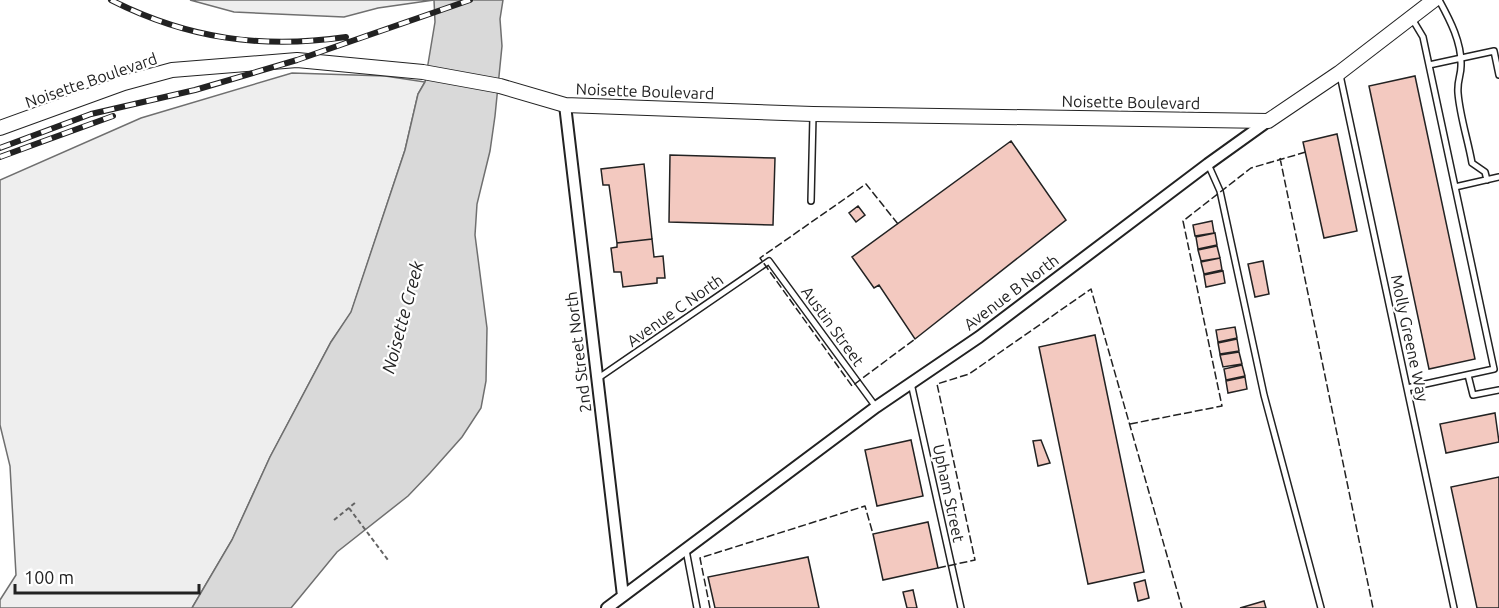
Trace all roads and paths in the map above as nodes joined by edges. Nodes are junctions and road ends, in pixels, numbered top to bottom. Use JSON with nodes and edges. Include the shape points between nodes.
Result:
{"nodes":[{"id":1,"x":1434,"y":0,"type":"edge"},
{"id":2,"x":1439,"y":0,"type":"edge"},
{"id":3,"x":1411,"y":17,"type":"junction"},
{"id":4,"x":1461,"y":58,"type":"junction"},
{"id":5,"x":1429,"y":65,"type":"junction"},
{"id":6,"x":1340,"y":73,"type":"junction"},
{"id":7,"x":1499,"y":75,"type":"edge"},
{"id":8,"x":565,"y":105,"type":"junction"},
{"id":9,"x":813,"y":114,"type":"junction"},
{"id":10,"x":1268,"y":121,"type":"junction"},
{"id":11,"x":0,"y":128,"type":"edge"},
{"id":12,"x":1208,"y":164,"type":"junction"},
{"id":13,"x":1499,"y":177,"type":"edge"},
{"id":14,"x":1487,"y":180,"type":"junction"},
{"id":15,"x":1455,"y":187,"type":"junction"},
{"id":16,"x":811,"y":201,"type":"dead end"},
{"id":17,"x":769,"y":261,"type":"joint"},
{"id":18,"x":1468,"y":375,"type":"junction"},
{"id":19,"x":596,"y":380,"type":"junction"},
{"id":20,"x":911,"y":383,"type":"junction"},
{"id":21,"x":1407,"y":388,"type":"junction"},
{"id":22,"x":1499,"y":390,"type":"edge"},
{"id":23,"x":876,"y":407,"type":"junction"},
{"id":24,"x":357,"y":502,"type":"dead end"},
{"id":25,"x":349,"y":508,"type":"junction"},
{"id":26,"x":334,"y":520,"type":"dead end"},
{"id":27,"x":686,"y":550,"type":"junction"},
{"id":28,"x":388,"y":560,"type":"dead end"},
{"id":29,"x":623,"y":596,"type":"junction"},
{"id":30,"x":607,"y":608,"type":"edge"},
{"id":31,"x":697,"y":608,"type":"edge"},
{"id":32,"x":961,"y":608,"type":"edge"},
{"id":33,"x":1321,"y":608,"type":"edge"},
{"id":34,"x":1454,"y":608,"type":"edge"}],
"edges":[{"from":1,"to":3,"type":"street","name":"Avenue B North"},
{"from":2,"to":4,"type":"lane","via":[[1451,22]]},
{"from":3,"to":5,"type":"lane","via":[[1423,37]]},
{"from":3,"to":6,"type":"street","name":"Avenue B North"},
{"from":4,"to":5,"type":"lane"},
{"from":4,"to":7,"type":"lane","via":[[1494,51]]},
{"from":4,"to":14,"type":"lane","via":[[1462,70],[1457,79],[1463,123],[1472,163],[1485,172]]},
{"from":5,"to":15,"type":"lane"},
{"from":6,"to":10,"type":"street","name":"Avenue B North"},
{"from":6,"to":21,"type":"lane","name":"Molly Greene Way"},
{"from":8,"to":9,"type":"street","name":"Noisette Boulevard"},
{"from":8,"to":11,"type":"street","name":"Noisette Boulevard","via":[[500,86],[423,72],[297,60],[172,70],[124,83]]},
{"from":8,"to":19,"type":"street","name":"2nd Street North"},
{"from":9,"to":10,"type":"street","name":"Noisette Boulevard"},
{"from":9,"to":16,"type":"lane"},
{"from":10,"to":12,"type":"street","name":"Avenue B North"},
{"from":12,"to":20,"type":"street","name":"Avenue B North","via":[[979,337]]},
{"from":12,"to":33,"type":"lane","via":[[1220,191],[1264,395]]},
{"from":13,"to":14,"type":"lane"},
{"from":14,"to":15,"type":"lane"},
{"from":15,"to":18,"type":"lane","via":[[1494,369]]},
{"from":17,"to":19,"type":"lane","name":"Avenue C North"},
{"from":17,"to":23,"type":"lane","name":"Austin Street"},
{"from":18,"to":21,"type":"lane"},
{"from":18,"to":22,"type":"lane","via":[[1473,395]]},
{"from":19,"to":29,"type":"street","name":"2nd Street North"},
{"from":20,"to":23,"type":"street","name":"Avenue B North"},
{"from":20,"to":32,"type":"lane","name":"Upham Street"},
{"from":21,"to":34,"type":"lane","name":"Molly Greene Way"},
{"from":23,"to":27,"type":"street","name":"Avenue B North"},
{"from":24,"to":25,"type":"path"},
{"from":25,"to":26,"type":"path"},
{"from":25,"to":28,"type":"path"},
{"from":27,"to":29,"type":"street","name":"Avenue B North"},
{"from":27,"to":31,"type":"lane"},
{"from":29,"to":30,"type":"street","name":"Avenue B North"}]}
